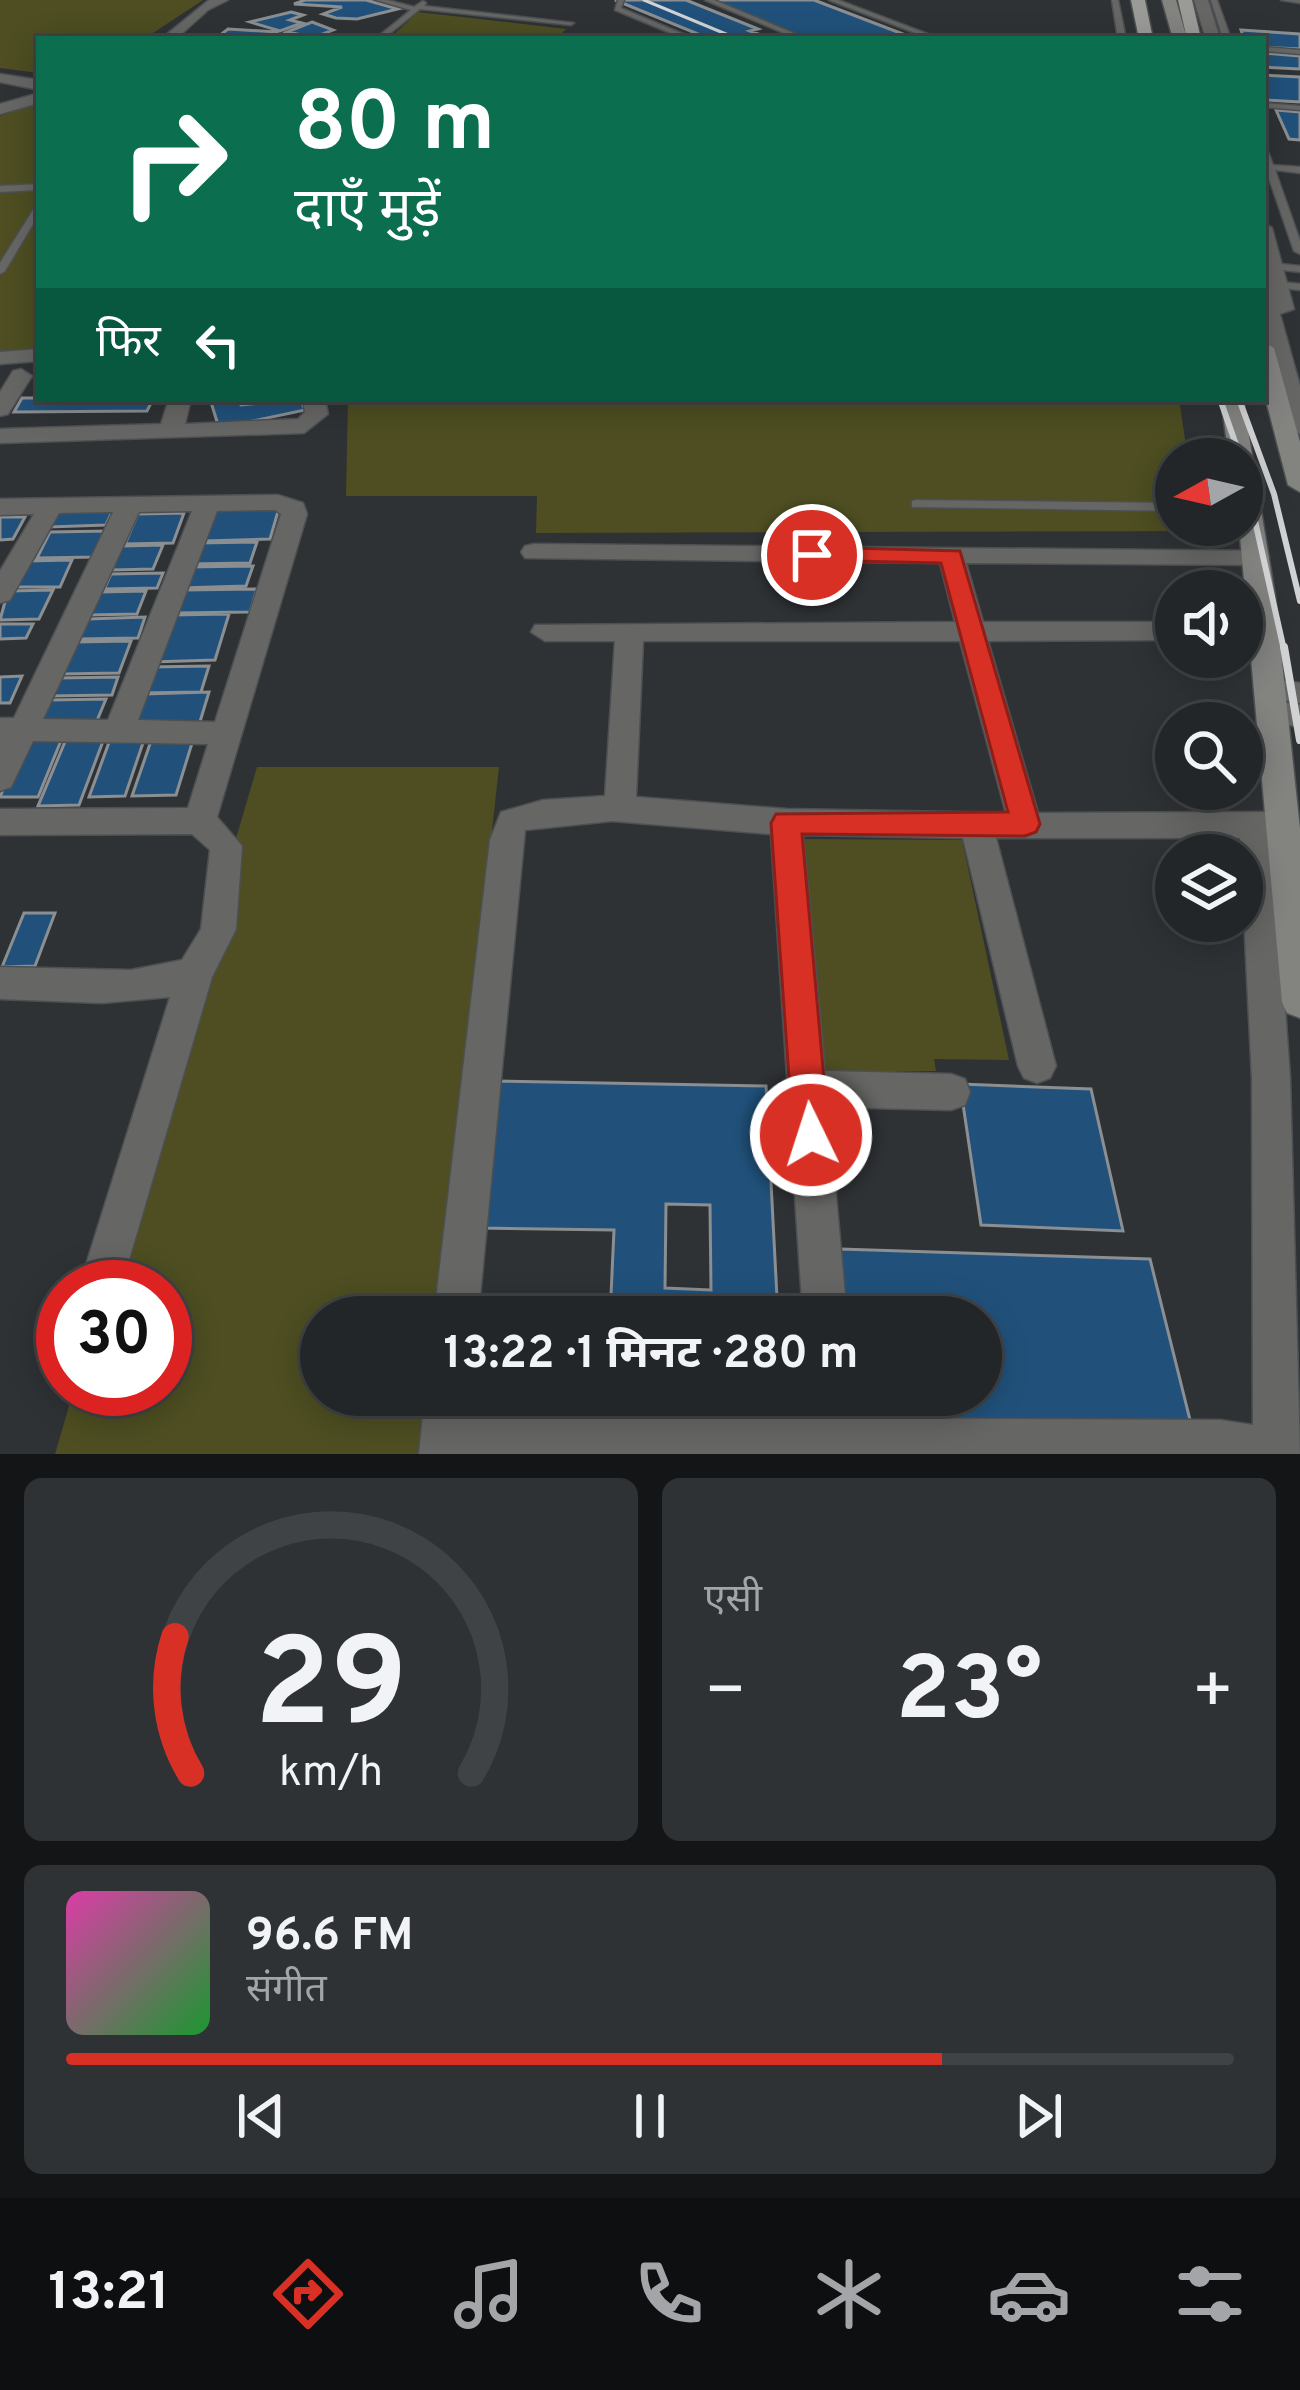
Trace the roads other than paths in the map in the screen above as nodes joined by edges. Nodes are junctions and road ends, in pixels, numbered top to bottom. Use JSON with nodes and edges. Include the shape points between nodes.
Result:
{"nodes":[{"id":1,"x":221,"y":0,"type":"edge"},
{"id":2,"x":380,"y":0,"type":"edge"},
{"id":3,"x":513,"y":0,"type":"edge"},
{"id":4,"x":621,"y":0,"type":"edge"},
{"id":5,"x":708,"y":0,"type":"edge"},
{"id":6,"x":832,"y":0,"type":"edge"},
{"id":7,"x":1115,"y":0,"type":"edge"},
{"id":8,"x":1138,"y":0,"type":"edge"},
{"id":9,"x":1151,"y":0,"type":"edge"},
{"id":10,"x":1169,"y":0,"type":"edge"},
{"id":11,"x":1185,"y":0,"type":"edge"},
{"id":12,"x":1201,"y":0,"type":"edge"},
{"id":13,"x":1214,"y":0,"type":"edge"},
{"id":14,"x":1283,"y":0,"type":"edge"},
{"id":15,"x":1300,"y":1,"type":"edge"},
{"id":16,"x":420,"y":5,"type":"edge"},
{"id":17,"x":496,"y":15,"type":"junction"},
{"id":18,"x":571,"y":23,"type":"dead end"},
{"id":19,"x":171,"y":36,"type":"edge"},
{"id":20,"x":384,"y":36,"type":"edge"},
{"id":21,"x":684,"y":36,"type":"edge"},
{"id":22,"x":797,"y":36,"type":"edge"},
{"id":23,"x":929,"y":36,"type":"edge"},
{"id":24,"x":1121,"y":36,"type":"edge"},
{"id":25,"x":1145,"y":36,"type":"edge"},
{"id":26,"x":1159,"y":36,"type":"edge"},
{"id":27,"x":1179,"y":36,"type":"edge"},
{"id":28,"x":1193,"y":36,"type":"edge"},
{"id":29,"x":1212,"y":36,"type":"edge"},
{"id":30,"x":1226,"y":36,"type":"edge"},
{"id":31,"x":1266,"y":49,"type":"edge"},
{"id":32,"x":1300,"y":52,"type":"edge"},
{"id":33,"x":0,"y":80,"type":"edge"},
{"id":34,"x":36,"y":85,"type":"edge"},
{"id":35,"x":0,"y":97,"type":"edge"},
{"id":36,"x":36,"y":99,"type":"edge"},
{"id":37,"x":1266,"y":105,"type":"edge"},
{"id":38,"x":1300,"y":108,"type":"edge"},
{"id":39,"x":0,"y":109,"type":"edge"},
{"id":40,"x":1300,"y":170,"type":"edge"},
{"id":41,"x":1268,"y":172,"type":"edge"},
{"id":42,"x":36,"y":187,"type":"edge"},
{"id":43,"x":0,"y":189,"type":"edge"},
{"id":44,"x":36,"y":212,"type":"edge"},
{"id":45,"x":1300,"y":251,"type":"edge"},
{"id":46,"x":1300,"y":268,"type":"edge"},
{"id":47,"x":0,"y":272,"type":"edge"},
{"id":48,"x":1271,"y":272,"type":"edge"},
{"id":49,"x":36,"y":355,"type":"edge"},
{"id":50,"x":1266,"y":356,"type":"edge"},
{"id":51,"x":0,"y":358,"type":"edge"},
{"id":52,"x":1300,"y":363,"type":"edge"},
{"id":53,"x":21,"y":376,"type":"dead end"},
{"id":54,"x":179,"y":402,"type":"edge"},
{"id":55,"x":315,"y":402,"type":"edge"},
{"id":56,"x":0,"y":409,"type":"edge"},
{"id":57,"x":1234,"y":411,"type":"edge"},
{"id":58,"x":1292,"y":427,"type":"edge"},
{"id":59,"x":171,"y":431,"type":"junction"},
{"id":60,"x":0,"y":436,"type":"edge"},
{"id":61,"x":1300,"y":485,"type":"edge"},
{"id":62,"x":208,"y":502,"type":"junction"},
{"id":63,"x":130,"y":504,"type":"junction"},
{"id":64,"x":916,"y":504,"type":"dead end"},
{"id":65,"x":51,"y":506,"type":"junction"},
{"id":66,"x":0,"y":507,"type":"edge"},
{"id":67,"x":1155,"y":507,"type":"edge"},
{"id":68,"x":1254,"y":546,"type":"edge"},
{"id":69,"x":534,"y":552,"type":"dead end"},
{"id":70,"x":951,"y":556,"type":"junction"},
{"id":71,"x":1256,"y":557,"type":"junction"},
{"id":72,"x":0,"y":594,"type":"edge"},
{"id":73,"x":972,"y":631,"type":"junction"},
{"id":74,"x":1155,"y":631,"type":"edge"},
{"id":75,"x":545,"y":632,"type":"dead end"},
{"id":76,"x":629,"y":632,"type":"junction"},
{"id":77,"x":1286,"y":702,"type":"edge"},
{"id":78,"x":12,"y":729,"type":"edge"},
{"id":79,"x":119,"y":730,"type":"junction"},
{"id":80,"x":227,"y":733,"type":"junction"},
{"id":81,"x":0,"y":779,"type":"edge"},
{"id":82,"x":620,"y":810,"type":"junction"},
{"id":83,"x":200,"y":821,"type":"junction"},
{"id":84,"x":0,"y":822,"type":"edge"},
{"id":85,"x":786,"y":823,"type":"junction"},
{"id":86,"x":976,"y":824,"type":"junction"},
{"id":87,"x":1025,"y":824,"type":"junction"},
{"id":88,"x":1270,"y":825,"type":"junction"},
{"id":89,"x":196,"y":970,"type":"junction"},
{"id":90,"x":0,"y":983,"type":"edge"},
{"id":91,"x":1300,"y":1002,"type":"edge"},
{"id":92,"x":1037,"y":1066,"type":"dead end"},
{"id":93,"x":807,"y":1089,"type":"junction"},
{"id":94,"x":951,"y":1092,"type":"dead end"},
{"id":95,"x":108,"y":1260,"type":"edge"},
{"id":96,"x":458,"y":1296,"type":"edge"},
{"id":97,"x":823,"y":1296,"type":"edge"},
{"id":98,"x":833,"y":1418,"type":"edge"},
{"id":99,"x":444,"y":1430,"type":"edge"},
{"id":100,"x":683,"y":1447,"type":"edge"},
{"id":101,"x":1285,"y":1452,"type":"edge"}],
"edges":[{"from":1,"to":19,"type":"street"},
{"from":2,"to":16,"type":"lane"},
{"from":3,"to":17,"type":"lane"},
{"from":4,"to":21,"type":"lane","via":[[617,9]]},
{"from":5,"to":22,"type":"lane"},
{"from":6,"to":23,"type":"lane"},
{"from":7,"to":24,"type":"lane"},
{"from":8,"to":25,"type":"main road"},
{"from":9,"to":26,"type":"main road"},
{"from":10,"to":27,"type":"main road"},
{"from":11,"to":28,"type":"main road"},
{"from":12,"to":29,"type":"street"},
{"from":13,"to":30,"type":"lane"},
{"from":14,"to":15,"type":"lane"},
{"from":16,"to":17,"type":"lane"},
{"from":16,"to":20,"type":"lane"},
{"from":17,"to":18,"type":"lane"},
{"from":31,"to":32,"type":"lane"},
{"from":33,"to":34,"type":"street"},
{"from":33,"to":35,"type":"street","via":[[8,86]]},
{"from":36,"to":39,"type":"street"},
{"from":37,"to":38,"type":"lane"},
{"from":40,"to":41,"type":"lane"},
{"from":41,"to":45,"type":"lane"},
{"from":42,"to":43,"type":"lane"},
{"from":44,"to":47,"type":"lane"},
{"from":45,"to":48,"type":"lane"},
{"from":46,"to":48,"type":"lane"},
{"from":48,"to":52,"type":"street"},
{"from":48,"to":58,"type":"street"},
{"from":49,"to":51,"type":"street"},
{"from":50,"to":58,"type":"main road"},
{"from":53,"to":56,"type":"street"},
{"from":54,"to":59,"type":"street"},
{"from":55,"to":59,"type":"street","via":[[317,414],[304,426]]},
{"from":57,"to":58,"type":"main road"},
{"from":58,"to":61,"type":"main road"},
{"from":59,"to":60,"type":"street"},
{"from":62,"to":63,"type":"street"},
{"from":62,"to":79,"type":"street"},
{"from":62,"to":80,"type":"street","via":[[294,508]]},
{"from":63,"to":65,"type":"street"},
{"from":63,"to":78,"type":"street"},
{"from":64,"to":67,"type":"lane"},
{"from":65,"to":66,"type":"street"},
{"from":65,"to":72,"type":"street"},
{"from":68,"to":71,"type":"main road"},
{"from":69,"to":70,"type":"street"},
{"from":70,"to":71,"type":"street"},
{"from":70,"to":73,"type":"street"},
{"from":71,"to":77,"type":"main road"},
{"from":73,"to":74,"type":"street"},
{"from":73,"to":76,"type":"street"},
{"from":73,"to":87,"type":"street"},
{"from":75,"to":76,"type":"street"},
{"from":76,"to":82,"type":"street"},
{"from":77,"to":88,"type":"main road"},
{"from":78,"to":79,"type":"street"},
{"from":78,"to":81,"type":"street"},
{"from":79,"to":80,"type":"street"},
{"from":80,"to":83,"type":"street"},
{"from":82,"to":85,"type":"street"},
{"from":82,"to":96,"type":"street","via":[[512,821]]},
{"from":83,"to":84,"type":"street"},
{"from":83,"to":89,"type":"street","via":[[226,846],[226,880],[220,918]]},
{"from":85,"to":86,"type":"street"},
{"from":85,"to":93,"type":"street"},
{"from":86,"to":87,"type":"street"},
{"from":86,"to":92,"type":"street"},
{"from":87,"to":88,"type":"street"},
{"from":88,"to":91,"type":"main road"},
{"from":88,"to":101,"type":"street"},
{"from":89,"to":90,"type":"street","via":[[146,984]]},
{"from":89,"to":95,"type":"street"},
{"from":93,"to":94,"type":"street"},
{"from":93,"to":97,"type":"street"},
{"from":98,"to":100,"type":"street"},
{"from":98,"to":101,"type":"street"},
{"from":99,"to":100,"type":"street"}]}
